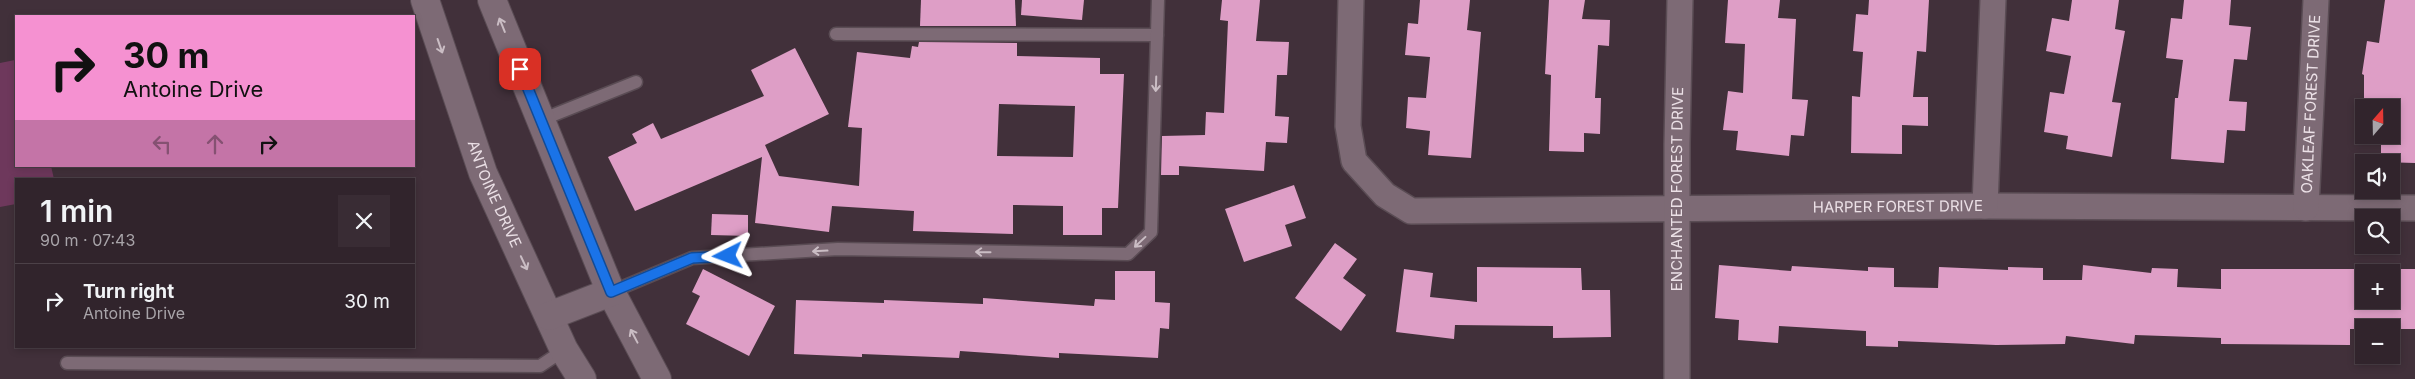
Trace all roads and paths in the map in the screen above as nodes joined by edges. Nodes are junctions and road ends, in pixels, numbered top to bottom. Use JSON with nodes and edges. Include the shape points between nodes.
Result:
{"nodes":[{"id":1,"x":425,"y":0,"type":"edge"},
{"id":2,"x":492,"y":0,"type":"edge"},
{"id":3,"x":1158,"y":0,"type":"edge"},
{"id":4,"x":1351,"y":0,"type":"edge"},
{"id":5,"x":1680,"y":0,"type":"edge"},
{"id":6,"x":1993,"y":0,"type":"edge"},
{"id":7,"x":2316,"y":0,"type":"edge"},
{"id":8,"x":836,"y":34,"type":"dead end"},
{"id":9,"x":1157,"y":35,"type":"junction"},
{"id":10,"x":636,"y":82,"type":"dead end"},
{"id":11,"x":541,"y":120,"type":"junction"},
{"id":12,"x":1985,"y":206,"type":"junction"},
{"id":13,"x":1678,"y":208,"type":"junction"},
{"id":14,"x":2306,"y":208,"type":"junction"},
{"id":15,"x":2415,"y":208,"type":"edge"},
{"id":16,"x":611,"y":292,"type":"junction"},
{"id":17,"x":549,"y":316,"type":"junction"},
{"id":18,"x":564,"y":350,"type":"junction"},
{"id":19,"x":67,"y":363,"type":"dead end"},
{"id":20,"x":582,"y":379,"type":"edge"},
{"id":21,"x":657,"y":379,"type":"edge"},
{"id":22,"x":1678,"y":379,"type":"edge"}],
"edges":[{"from":1,"to":17,"type":"main road","name":"ANTOINE DRIVE","one_way":true,"via":[[483,173]]},
{"from":11,"to":2,"type":"main road","one_way":true},
{"from":3,"to":9,"type":"lane"},
{"from":4,"to":13,"type":"street","name":"HARPER FOREST DRIVE","via":[[1348,126],[1354,161],[1385,196],[1411,211]]},
{"from":5,"to":13,"type":"street","name":"ENCHANTED FOREST DRIVE"},
{"from":6,"to":12,"type":"street"},
{"from":7,"to":14,"type":"street","name":"OAKLEAF FOREST DRIVE"},
{"from":8,"to":9,"type":"lane"},
{"from":9,"to":16,"type":"lane","one_way":true,"via":[[1150,232],[1128,254],[838,250],[692,258]]},
{"from":10,"to":11,"type":"lane"},
{"from":11,"to":16,"type":"main road"},
{"from":12,"to":13,"type":"street","name":"HARPER FOREST DRIVE"},
{"from":12,"to":14,"type":"street","name":"HARPER FOREST DRIVE"},
{"from":13,"to":22,"type":"street","name":"ENCHANTED FOREST DRIVE"},
{"from":14,"to":15,"type":"street","name":"HARPER FOREST DRIVE"},
{"from":16,"to":17,"type":"main road"},
{"from":21,"to":16,"type":"main road","one_way":true},
{"from":17,"to":18,"type":"main road","name":"ANTOINE DRIVE"},
{"from":18,"to":19,"type":"lane","via":[[540,366]]},
{"from":18,"to":20,"type":"main road","name":"ANTOINE DRIVE"}]}
